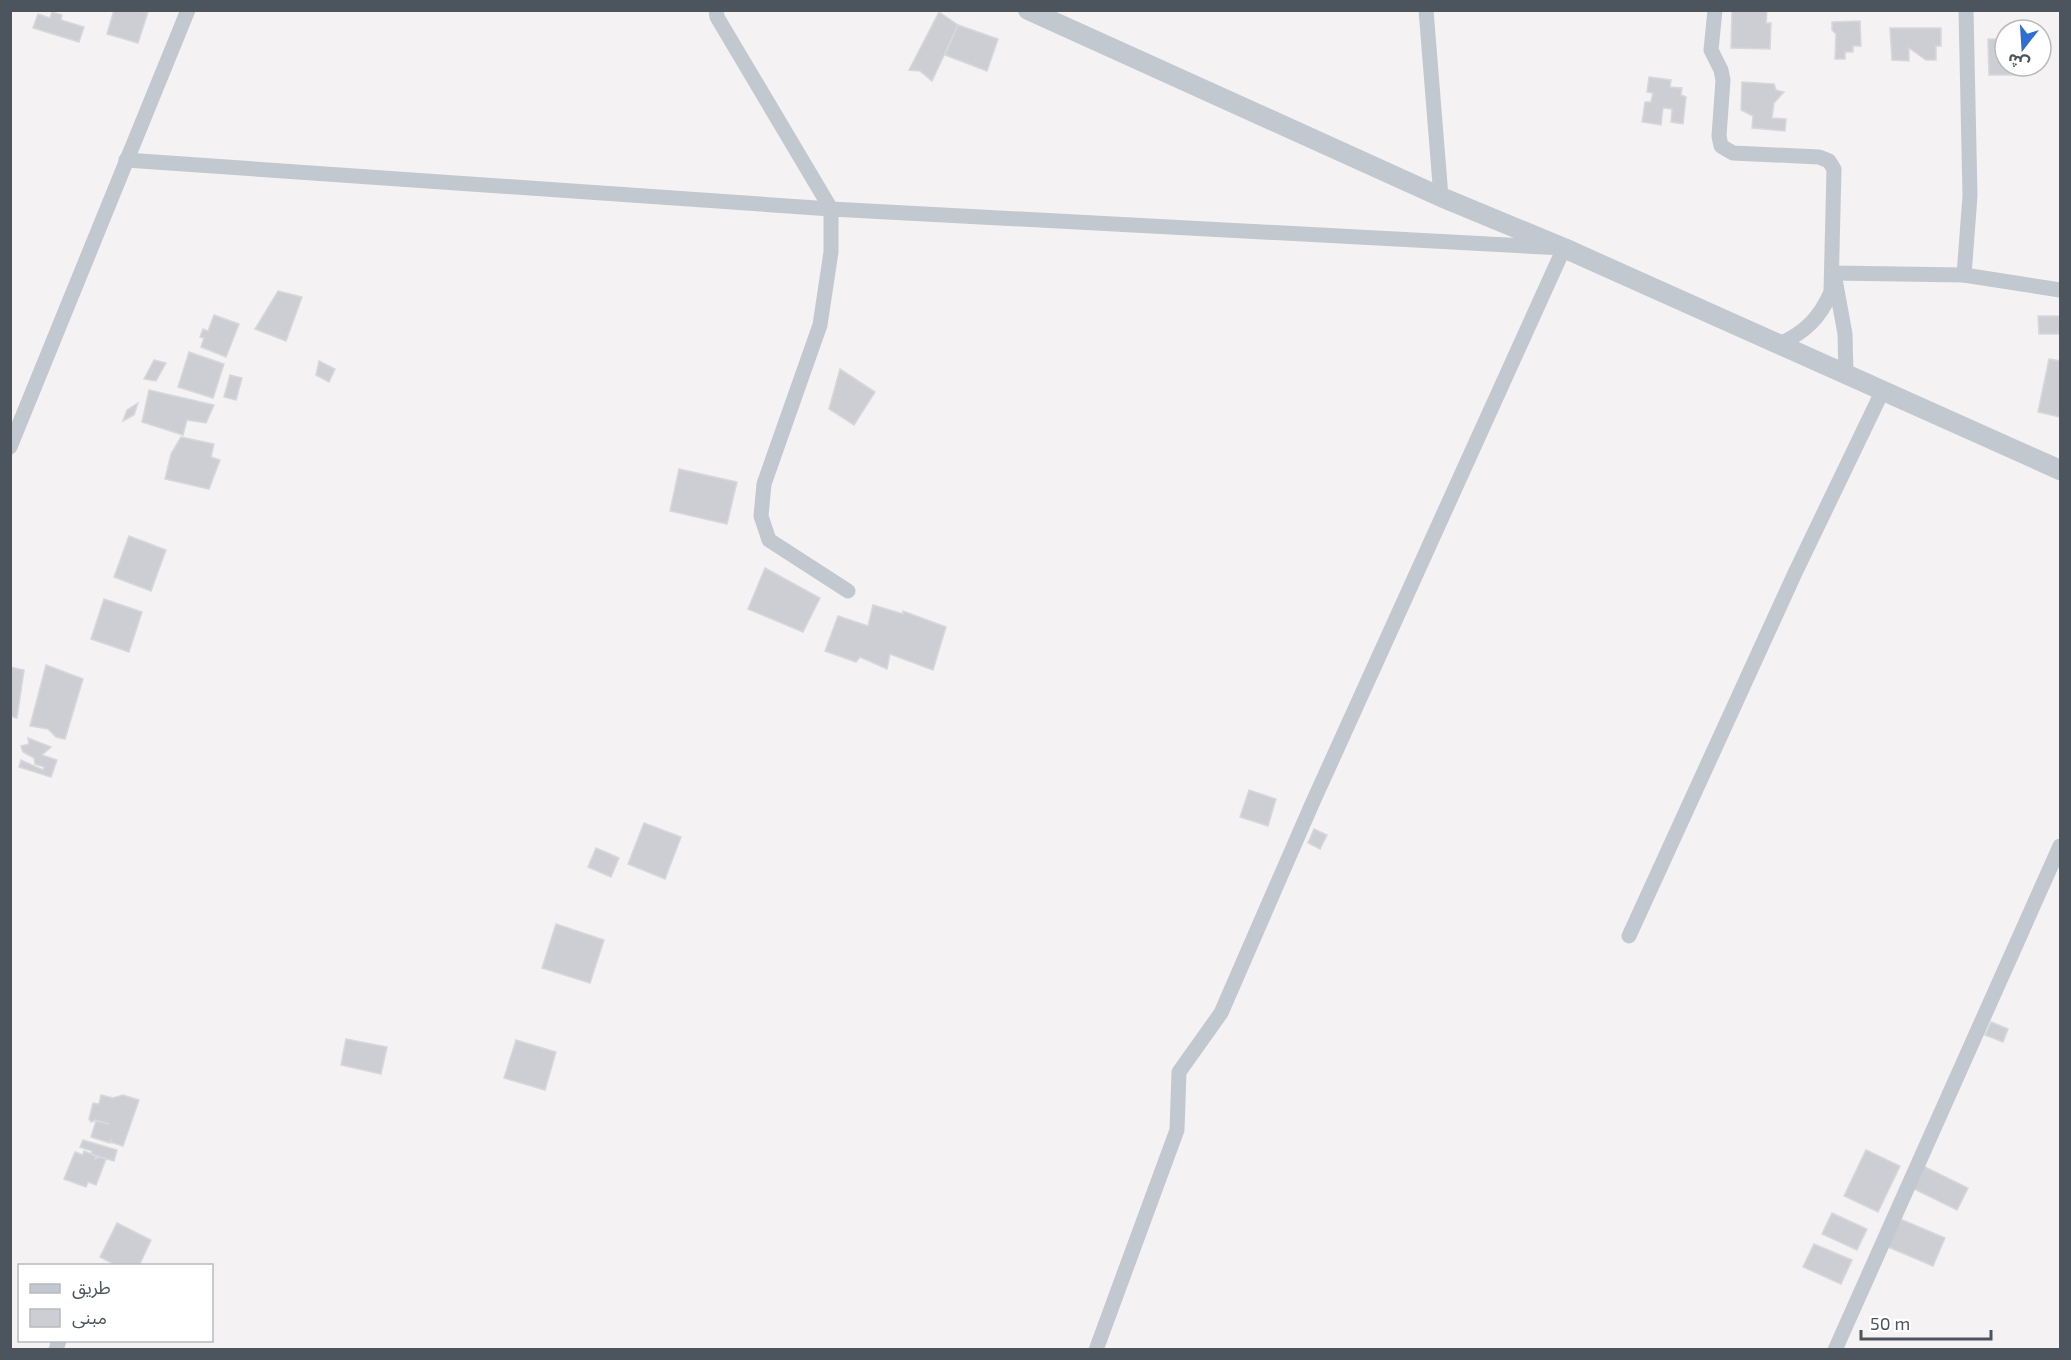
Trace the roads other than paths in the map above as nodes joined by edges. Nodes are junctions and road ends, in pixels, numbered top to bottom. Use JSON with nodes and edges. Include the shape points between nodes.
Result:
{"nodes":[{"id":1,"x":716,"y":10,"type":"edge"},
{"id":2,"x":1029,"y":10,"type":"edge"},
{"id":3,"x":1426,"y":10,"type":"edge"},
{"id":4,"x":1715,"y":10,"type":"edge"},
{"id":5,"x":1966,"y":10,"type":"edge"},
{"id":6,"x":184,"y":12,"type":"edge"},
{"id":7,"x":126,"y":160,"type":"junction"},
{"id":8,"x":1441,"y":197,"type":"junction"},
{"id":9,"x":831,"y":209,"type":"junction"},
{"id":10,"x":1564,"y":248,"type":"junction"},
{"id":11,"x":1833,"y":273,"type":"junction"},
{"id":12,"x":1964,"y":275,"type":"junction"},
{"id":13,"x":2061,"y":290,"type":"edge"},
{"id":14,"x":1780,"y":344,"type":"junction"},
{"id":15,"x":1846,"y":374,"type":"junction"},
{"id":16,"x":1883,"y":390,"type":"junction"},
{"id":17,"x":10,"y":447,"type":"edge"},
{"id":18,"x":2061,"y":470,"type":"edge"},
{"id":19,"x":848,"y":591,"type":"dead end"},
{"id":20,"x":2061,"y":846,"type":"edge"},
{"id":21,"x":1629,"y":936,"type":"dead end"},
{"id":22,"x":1096,"y":1350,"type":"edge"},
{"id":23,"x":1835,"y":1350,"type":"edge"}],
"edges":[{"from":1,"to":9,"type":"street"},
{"from":2,"to":8,"type":"street"},
{"from":3,"to":8,"type":"street"},
{"from":4,"to":11,"type":"street","via":[[1710,42],[1723,75],[1721,146],[1733,153],[1820,157],[1829,161],[1834,169]]},
{"from":5,"to":12,"type":"street","via":[[1970,196]]},
{"from":6,"to":7,"type":"street"},
{"from":7,"to":9,"type":"street"},
{"from":7,"to":17,"type":"street"},
{"from":8,"to":10,"type":"street"},
{"from":9,"to":10,"type":"street"},
{"from":9,"to":19,"type":"street","via":[[831,252],[820,325],[764,484],[761,516],[769,540]]},
{"from":10,"to":14,"type":"street"},
{"from":10,"to":22,"type":"street","via":[[1311,804],[1221,1013],[1179,1072],[1177,1130]]},
{"from":11,"to":12,"type":"street"},
{"from":11,"to":14,"type":"street","via":[[1831,292],[1823,310],[1804,330]]},
{"from":11,"to":15,"type":"street","via":[[1842,314]]},
{"from":12,"to":13,"type":"street"},
{"from":14,"to":15,"type":"street"},
{"from":15,"to":16,"type":"street"},
{"from":16,"to":18,"type":"street"},
{"from":16,"to":21,"type":"street"},
{"from":20,"to":23,"type":"street"}]}
